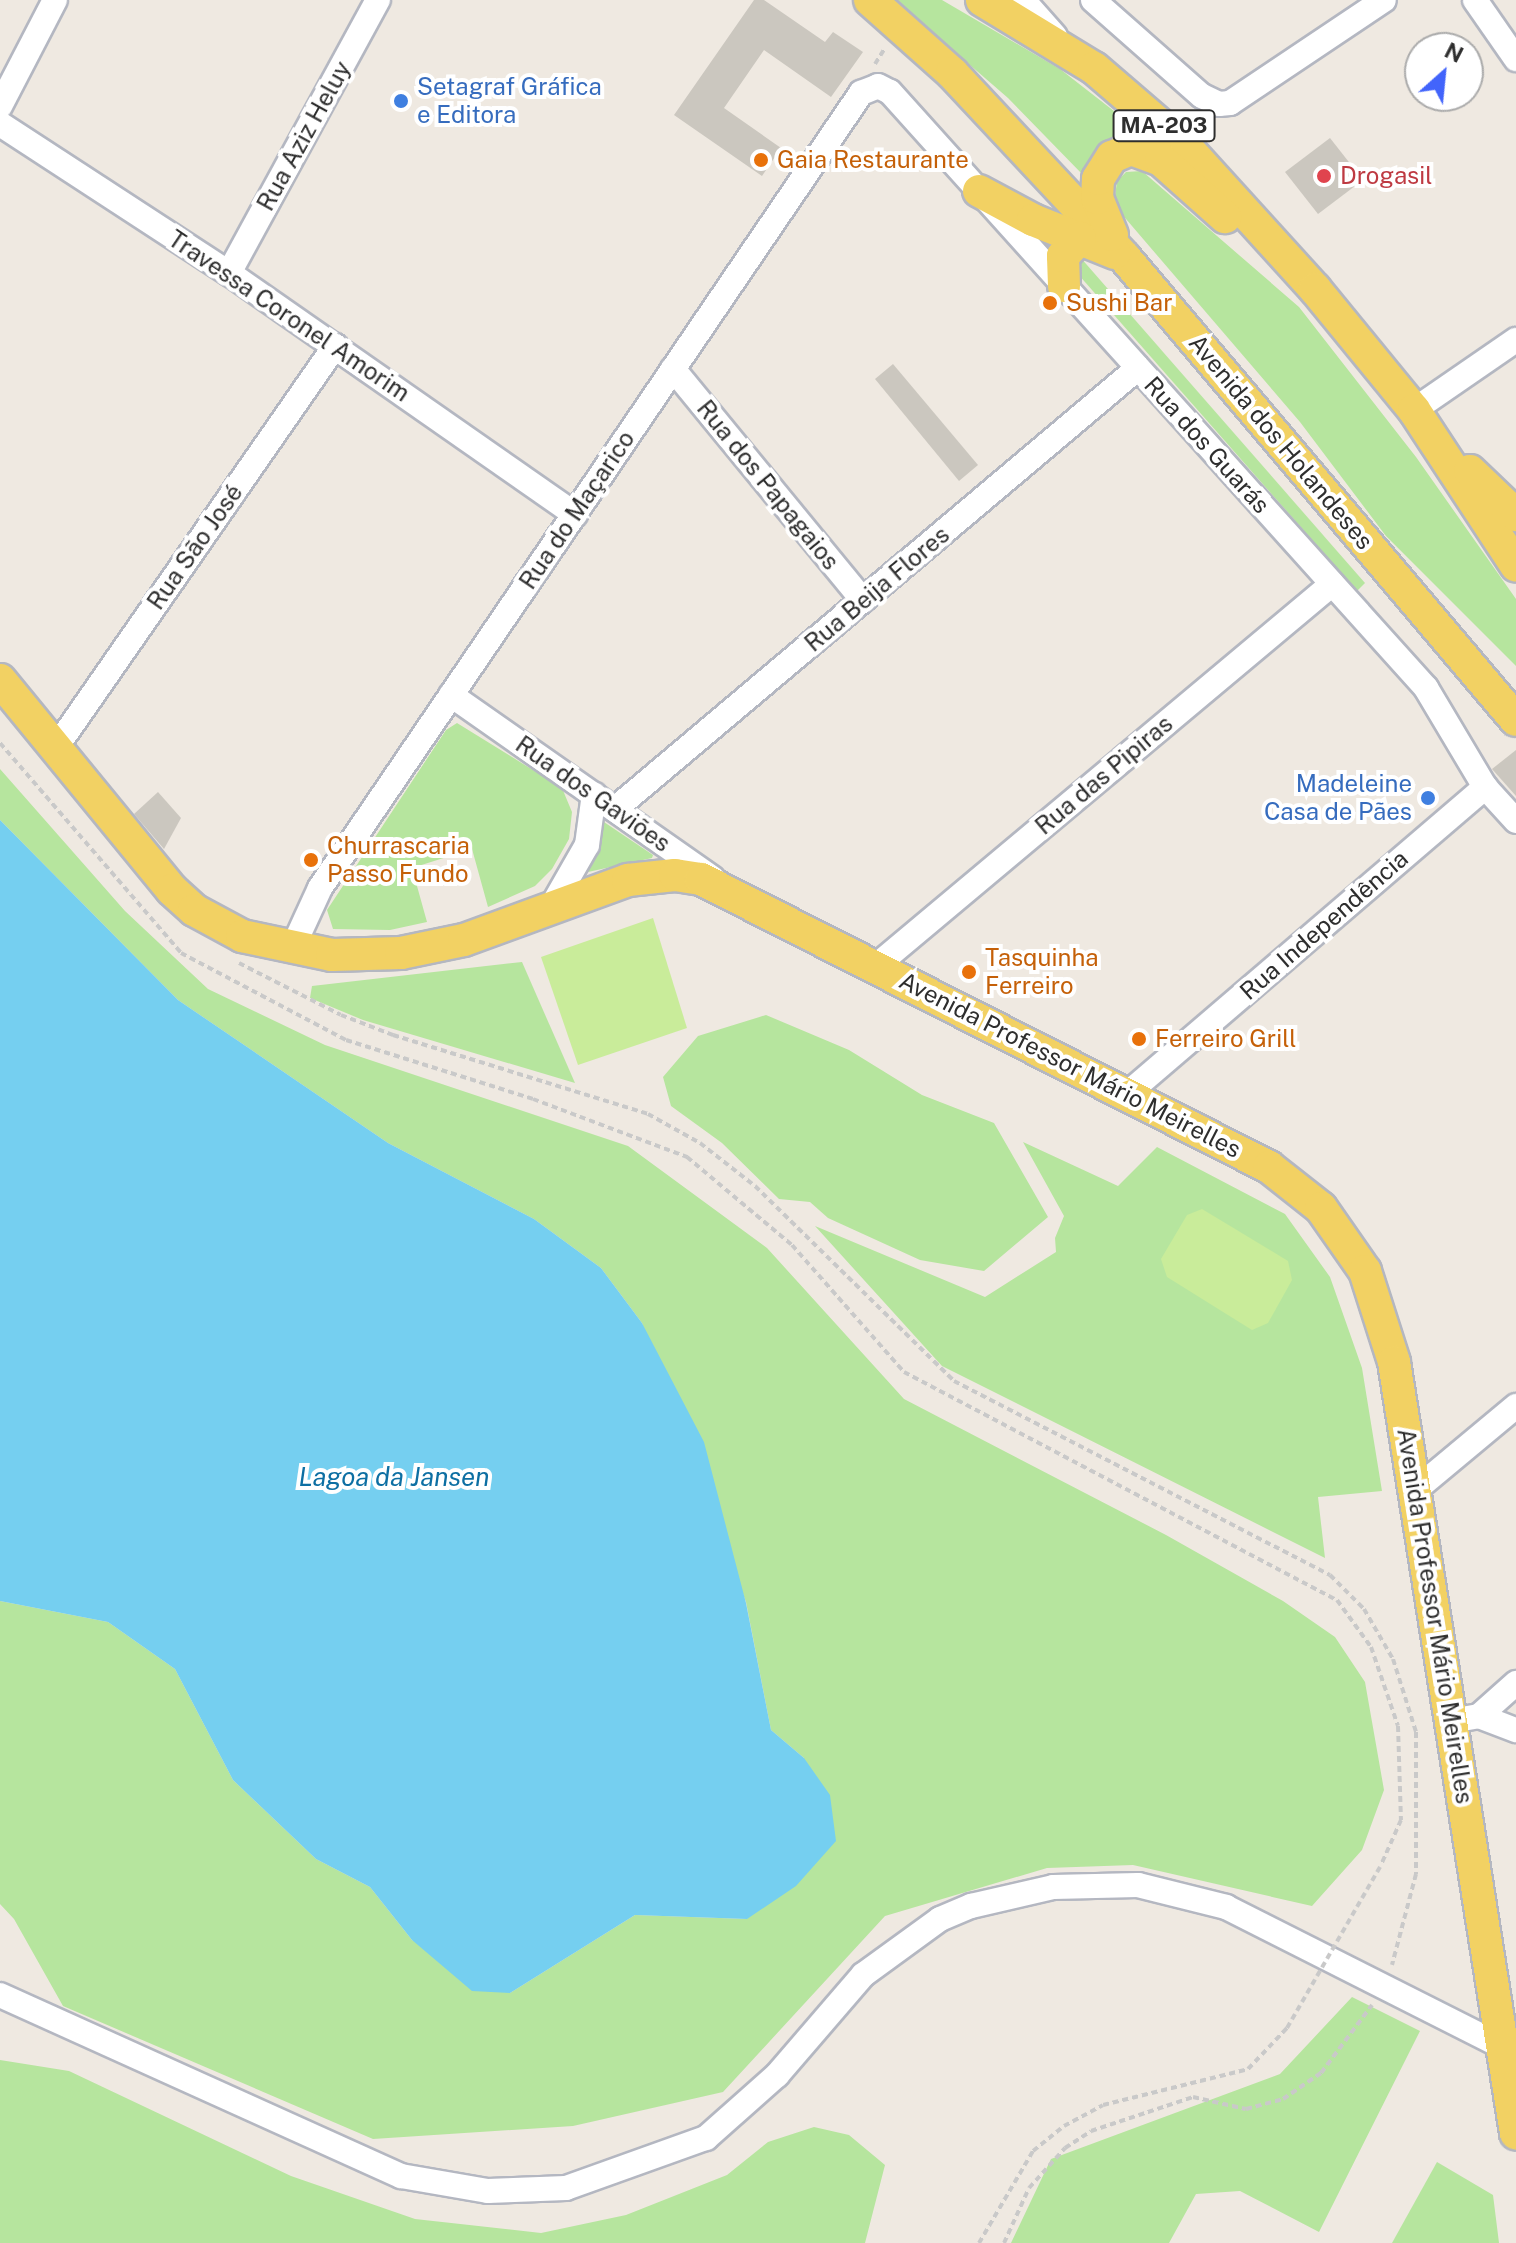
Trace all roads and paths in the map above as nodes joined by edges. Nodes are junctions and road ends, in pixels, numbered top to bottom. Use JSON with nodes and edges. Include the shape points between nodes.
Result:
{"nodes":[{"id":1,"x":55,"y":0,"type":"edge"},
{"id":2,"x":378,"y":0,"type":"edge"},
{"id":3,"x":870,"y":0,"type":"edge"},
{"id":4,"x":982,"y":0,"type":"edge"},
{"id":5,"x":1023,"y":0,"type":"edge"},
{"id":6,"x":1093,"y":0,"type":"edge"},
{"id":7,"x":1384,"y":0,"type":"edge"},
{"id":8,"x":1475,"y":0,"type":"edge"},
{"id":9,"x":901,"y":27,"type":"junction"},
{"id":10,"x":1067,"y":50,"type":"junction"},
{"id":11,"x":1516,"y":59,"type":"edge"},
{"id":12,"x":878,"y":86,"type":"junction"},
{"id":13,"x":0,"y":106,"type":"edge"},
{"id":14,"x":0,"y":124,"type":"edge"},
{"id":15,"x":979,"y":191,"type":"junction"},
{"id":16,"x":1080,"y":238,"type":"junction"},
{"id":17,"x":1125,"y":258,"type":"junction"},
{"id":18,"x":229,"y":273,"type":"junction"},
{"id":19,"x":1064,"y":286,"type":"junction"},
{"id":20,"x":1315,"y":289,"type":"junction"},
{"id":21,"x":1516,"y":340,"type":"edge"},
{"id":22,"x":335,"y":346,"type":"junction"},
{"id":23,"x":1138,"y":368,"type":"junction"},
{"id":24,"x":673,"y":369,"type":"junction"},
{"id":25,"x":1414,"y":410,"type":"junction"},
{"id":26,"x":575,"y":514,"type":"junction"},
{"id":27,"x":1516,"y":515,"type":"edge"},
{"id":28,"x":1516,"y":565,"type":"edge"},
{"id":29,"x":1332,"y":584,"type":"junction"},
{"id":30,"x":863,"y":600,"type":"junction"},
{"id":31,"x":1450,"y":640,"type":"junction"},
{"id":32,"x":0,"y":680,"type":"edge"},
{"id":33,"x":1516,"y":692,"type":"edge"},
{"id":34,"x":451,"y":695,"type":"junction"},
{"id":35,"x":1516,"y":720,"type":"edge"},
{"id":36,"x":0,"y":743,"type":"edge"},
{"id":37,"x":55,"y":749,"type":"junction"},
{"id":38,"x":1485,"y":787,"type":"junction"},
{"id":39,"x":594,"y":794,"type":"junction"},
{"id":40,"x":615,"y":809,"type":"junction"},
{"id":41,"x":1516,"y":821,"type":"edge"},
{"id":42,"x":734,"y":894,"type":"junction"},
{"id":43,"x":552,"y":906,"type":"junction"},
{"id":44,"x":292,"y":949,"type":"junction"},
{"id":45,"x":233,"y":960,"type":"dead end"},
{"id":46,"x":876,"y":966,"type":"junction"},
{"id":47,"x":1127,"y":1094,"type":"junction"},
{"id":48,"x":1516,"y":1406,"type":"edge"},
{"id":49,"x":1414,"y":1491,"type":"junction"},
{"id":50,"x":1516,"y":1683,"type":"edge"},
{"id":51,"x":1465,"y":1718,"type":"junction"},
{"id":52,"x":1516,"y":1730,"type":"edge"},
{"id":53,"x":1385,"y":1985,"type":"junction"},
{"id":54,"x":0,"y":1995,"type":"edge"},
{"id":55,"x":1505,"y":2048,"type":"junction"},
{"id":56,"x":1516,"y":2133,"type":"edge"},
{"id":57,"x":979,"y":2243,"type":"edge"},
{"id":58,"x":1004,"y":2243,"type":"edge"}],
"edges":[{"from":1,"to":13,"type":"street"},
{"from":2,"to":18,"type":"street","name":"Rua Aziz Heluy"},
{"from":3,"to":9,"type":"main road","name":"Avenida dos Holandeses"},
{"from":4,"to":10,"type":"main road","number":"MA-203"},
{"from":5,"to":10,"type":"street"},
{"from":6,"to":7,"type":"street","via":[[1202,96],[1219,104],[1230,103]]},
{"from":8,"to":11,"type":"street"},
{"from":9,"to":12,"type":"path","via":[[874,61]]},
{"from":9,"to":17,"type":"main road","name":"Avenida dos Holandeses","via":[[981,103]]},
{"from":10,"to":20,"type":"main road","number":"MA-203","via":[[1187,148]]},
{"from":12,"to":15,"type":"street","name":"Rua dos Guarás","via":[[890,92]]},
{"from":12,"to":24,"type":"street","name":"Rua do Maçarico","via":[[861,93]]},
{"from":14,"to":18,"type":"street","name":"Travessa Coronel Amorim"},
{"from":15,"to":16,"type":"main road"},
{"from":15,"to":19,"type":"street","name":"Rua dos Guarás"},
{"from":16,"to":17,"type":"main road"},
{"from":16,"to":19,"type":"main road","via":[[1063,256]]},
{"from":17,"to":20,"type":"main road","via":[[1100,209],[1097,187],[1106,163],[1118,153],[1137,149],[1161,160]]},
{"from":17,"to":31,"type":"main road","name":"Avenida dos Holandeses"},
{"from":18,"to":22,"type":"street","name":"Travessa Coronel Amorim"},
{"from":19,"to":23,"type":"street","name":"Rua dos Guarás"},
{"from":20,"to":25,"type":"main road","number":"MA-203"},
{"from":21,"to":25,"type":"street"},
{"from":22,"to":26,"type":"street","name":"Travessa Coronel Amorim"},
{"from":22,"to":37,"type":"street","name":"Rua São José"},
{"from":23,"to":29,"type":"street","name":"Rua dos Guarás"},
{"from":23,"to":30,"type":"street","name":"Rua Beija Flores"},
{"from":24,"to":26,"type":"street","name":"Rua do Maçarico"},
{"from":24,"to":30,"type":"street","name":"Rua dos Papagaios"},
{"from":25,"to":27,"type":"main road"},
{"from":25,"to":28,"type":"main road","number":"MA-203"},
{"from":26,"to":34,"type":"street","name":"Rua do Maçarico"},
{"from":29,"to":38,"type":"street","name":"Rua dos Guarás","via":[[1426,688]]},
{"from":29,"to":46,"type":"street","name":"Rua das Pipiras"},
{"from":30,"to":40,"type":"street","name":"Rua Beija Flores"},
{"from":31,"to":33,"type":"main road"},
{"from":31,"to":35,"type":"main road","name":"Avenida dos Holandeses"},
{"from":32,"to":37,"type":"main road","name":"Avenida Professor Mário Meirelles"},
{"from":34,"to":39,"type":"street","name":"Rua dos Gaviões"},
{"from":34,"to":44,"type":"street","name":"Rua do Maçarico","via":[[320,888]]},
{"from":36,"to":57,"type":"path","bridge":true,"via":[[181,953],[346,1040],[533,1099],[687,1157],[792,1245],[904,1372],[1337,1600],[1371,1647],[1398,1726],[1401,1820],[1381,1865],[1287,2028],[1248,2069],[1103,2105],[1064,2126],[1033,2151]]},
{"from":37,"to":44,"type":"main road","name":"Avenida Professor Mário Meirelles","via":[[150,867],[194,910],[242,936]]},
{"from":38,"to":41,"type":"street","name":"Rua dos Guarás"},
{"from":38,"to":47,"type":"street","name":"Rua Independência"},
{"from":39,"to":40,"type":"street","name":"Rua dos Gaviões"},
{"from":39,"to":43,"type":"street","via":[[587,845]]},
{"from":40,"to":42,"type":"street","name":"Rua dos Gaviões"},
{"from":42,"to":43,"type":"main road","name":"Avenida Professor Mário Meirelles","via":[[687,876],[653,876]]},
{"from":42,"to":46,"type":"main road","name":"Avenida Professor Mário Meirelles"},
{"from":43,"to":44,"type":"main road","name":"Avenida Professor Mário Meirelles","via":[[464,940],[401,953],[332,955]]},
{"from":45,"to":53,"type":"path","via":[[393,1035],[604,1098],[661,1121],[755,1186],[954,1381],[1330,1575],[1364,1609],[1393,1659],[1416,1732],[1416,1874]]},
{"from":46,"to":47,"type":"main road","name":"Avenida Professor Mário Meirelles"},
{"from":47,"to":49,"type":"main road","name":"Avenida Professor Mário Meirelles","via":[[1269,1167],[1301,1190],[1337,1228],[1365,1271],[1384,1320]]},
{"from":48,"to":49,"type":"street"},
{"from":49,"to":51,"type":"main road","name":"Avenida Professor Mário Meirelles"},
{"from":50,"to":51,"type":"street"},
{"from":51,"to":52,"type":"street"},
{"from":51,"to":55,"type":"main road","name":"Avenida Professor Mário Meirelles"},
{"from":53,"to":54,"type":"street","via":[[1226,1907],[1174,1892],[1084,1884],[1004,1898],[940,1919],[863,1975],[777,2075],[706,2138],[566,2188],[488,2191],[401,2176]]},
{"from":53,"to":55,"type":"street"},
{"from":53,"to":58,"type":"path","via":[[1321,2073],[1283,2099],[1246,2109],[1193,2097],[1091,2131],[1065,2148],[1029,2188]]},
{"from":55,"to":56,"type":"main road","name":"Avenida Professor Mário Meirelles"}]}
